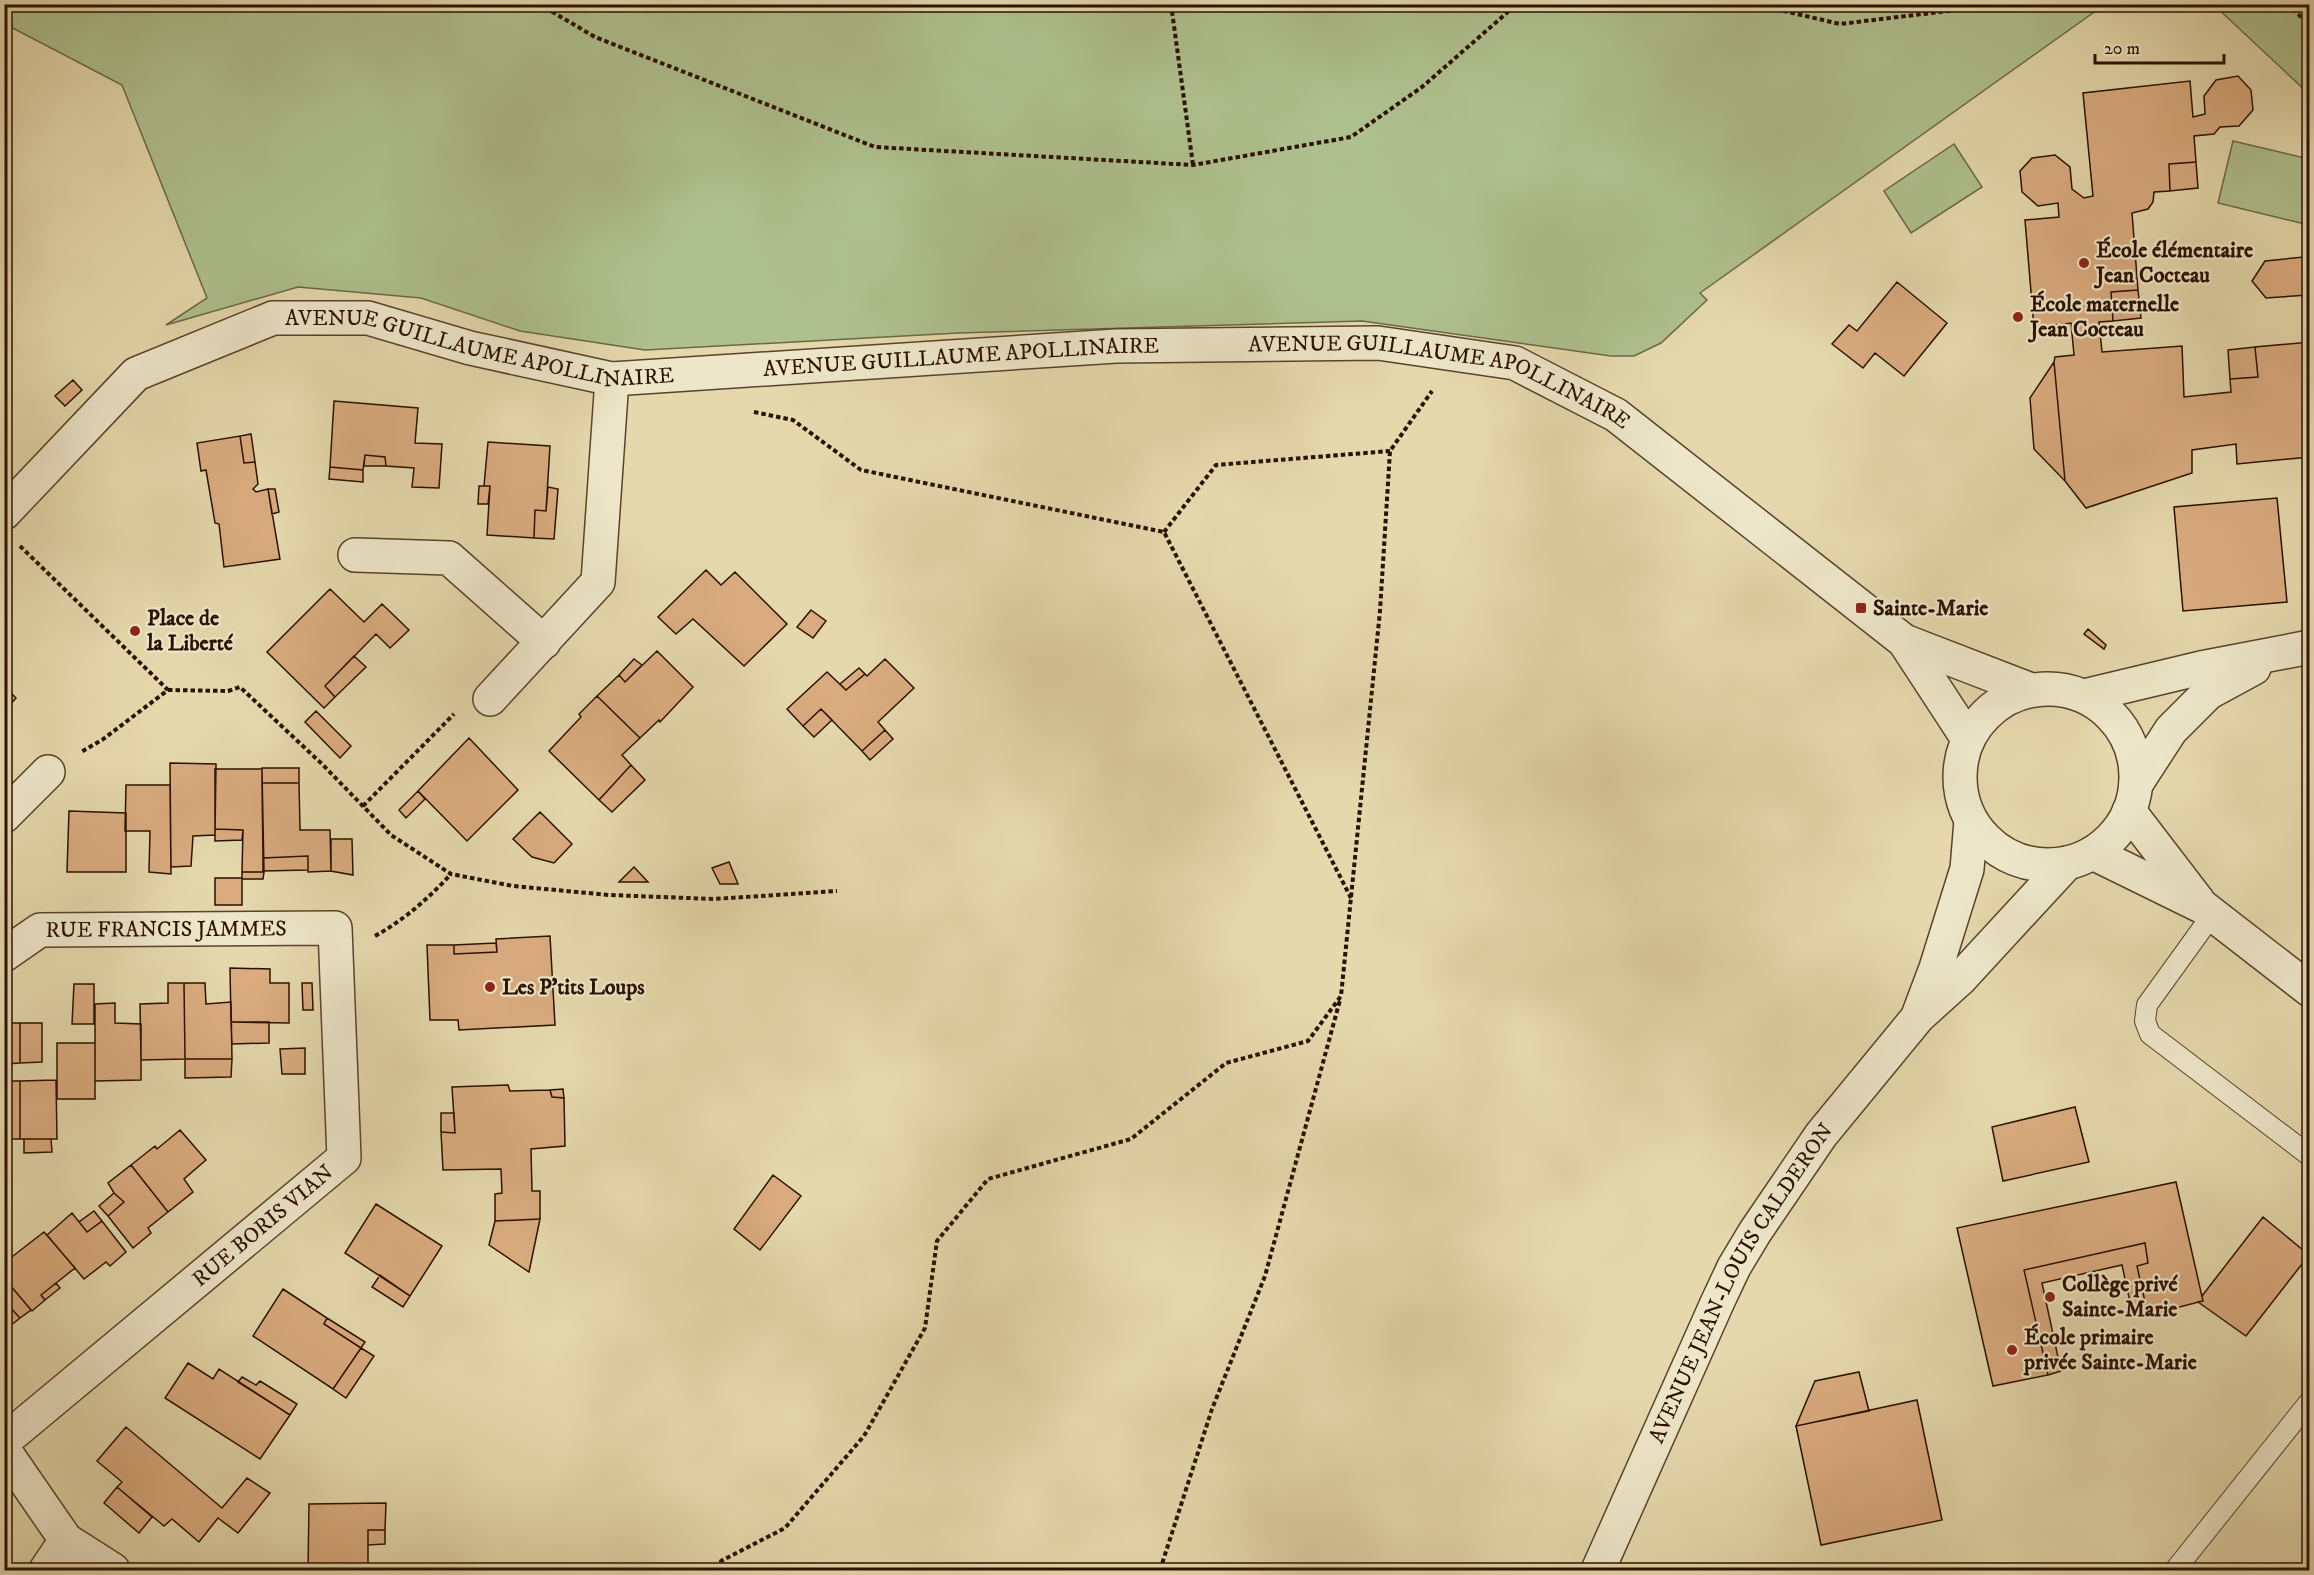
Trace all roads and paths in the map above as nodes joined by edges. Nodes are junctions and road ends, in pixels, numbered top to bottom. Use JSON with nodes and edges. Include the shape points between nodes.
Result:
{"nodes":[{"id":1,"x":539,"y":4,"type":"edge"},
{"id":2,"x":1171,"y":4,"type":"edge"},
{"id":3,"x":1517,"y":4,"type":"edge"},
{"id":4,"x":1754,"y":4,"type":"edge"},
{"id":5,"x":1982,"y":4,"type":"edge"},
{"id":6,"x":2287,"y":4,"type":"edge"},
{"id":7,"x":2310,"y":25,"type":"edge"},
{"id":8,"x":1193,"y":165,"type":"junction"},
{"id":9,"x":1458,"y":355,"type":"junction"},
{"id":10,"x":612,"y":379,"type":"junction"},
{"id":11,"x":748,"y":410,"type":"dead end"},
{"id":12,"x":1390,"y":451,"type":"junction"},
{"id":13,"x":8,"y":526,"type":"edge"},
{"id":14,"x":1164,"y":532,"type":"junction"},
{"id":15,"x":355,"y":555,"type":"dead end"},
{"id":16,"x":1904,"y":641,"type":"junction"},
{"id":17,"x":544,"y":642,"type":"junction"},
{"id":18,"x":2296,"y":650,"type":"edge"},
{"id":19,"x":168,"y":690,"type":"junction"},
{"id":20,"x":2031,"y":690,"type":"junction"},
{"id":21,"x":2084,"y":696,"type":"junction"},
{"id":22,"x":490,"y":699,"type":"joint"},
{"id":23,"x":1968,"y":739,"type":"junction"},
{"id":24,"x":48,"y":772,"type":"joint"},
{"id":25,"x":2133,"y":798,"type":"junction"},
{"id":26,"x":363,"y":806,"type":"junction"},
{"id":27,"x":4,"y":816,"type":"edge"},
{"id":28,"x":1971,"y":821,"type":"junction"},
{"id":29,"x":2080,"y":858,"type":"junction"},
{"id":30,"x":451,"y":874,"type":"junction"},
{"id":31,"x":837,"y":891,"type":"dead end"},
{"id":32,"x":1351,"y":898,"type":"junction"},
{"id":33,"x":2208,"y":911,"type":"junction"},
{"id":34,"x":335,"y":943,"type":"junction"},
{"id":35,"x":4,"y":955,"type":"edge"},
{"id":36,"x":2310,"y":990,"type":"edge"},
{"id":37,"x":1341,"y":996,"type":"junction"},
{"id":38,"x":1918,"y":1017,"type":"junction"},
{"id":39,"x":2310,"y":1156,"type":"edge"},
{"id":40,"x":2310,"y":1401,"type":"edge"},
{"id":41,"x":4,"y":1441,"type":"edge"},
{"id":42,"x":4,"y":1450,"type":"edge"},
{"id":43,"x":66,"y":1540,"type":"junction"},
{"id":44,"x":46,"y":1570,"type":"edge"},
{"id":45,"x":113,"y":1570,"type":"edge"},
{"id":46,"x":720,"y":1570,"type":"edge"},
{"id":47,"x":1160,"y":1570,"type":"edge"},
{"id":48,"x":1598,"y":1570,"type":"edge"},
{"id":49,"x":2175,"y":1570,"type":"edge"}],
"edges":[{"from":1,"to":8,"type":"path","via":[[595,37],[875,147]]},
{"from":2,"to":8,"type":"path"},
{"from":3,"to":8,"type":"path","via":[[1422,87],[1351,137]]},
{"from":4,"to":5,"type":"path","via":[[1840,24]]},
{"from":6,"to":7,"type":"path"},
{"from":9,"to":10,"type":"street","name":"AVENUE GUILLAUME APOLLINAIRE","via":[[1378,343],[1116,346]]},
{"from":9,"to":12,"type":"path"},
{"from":9,"to":16,"type":"street","name":"AVENUE GUILLAUME APOLLINAIRE","via":[[1515,363],[1616,415]]},
{"from":10,"to":13,"type":"street","name":"AVENUE GUILLAUME APOLLINAIRE","via":[[470,348],[368,318],[273,318],[136,374]]},
{"from":10,"to":17,"type":"street","via":[[598,582]]},
{"from":11,"to":14,"type":"path","via":[[793,420],[861,470]]},
{"from":12,"to":14,"type":"path","via":[[1216,465]]},
{"from":12,"to":32,"type":"path","via":[[1380,611]]},
{"from":13,"to":19,"type":"path"},
{"from":14,"to":32,"type":"path"},
{"from":15,"to":17,"type":"street","via":[[449,558]]},
{"from":16,"to":20,"type":"street","name":"AVENUE GUILLAUME APOLLINAIRE"},
{"from":16,"to":23,"type":"street","name":"AVENUE GUILLAUME APOLLINAIRE"},
{"from":17,"to":22,"type":"street"},
{"from":18,"to":21,"type":"street","name":"AVENUE JEAN-LOUIS CALDERON"},
{"from":18,"to":25,"type":"street","name":"AVENUE JEAN-LOUIS CALDERON","via":[[2208,693],[2171,730]]},
{"from":19,"to":24,"type":"path","via":[[102,740]]},
{"from":19,"to":26,"type":"path","via":[[228,691],[240,687]]},
{"from":20,"to":21,"type":"street","name":"AVENUE JEAN-LOUIS CALDERON","via":[[2058,689]]},
{"from":20,"to":23,"type":"street","name":"AVENUE JEAN-LOUIS CALDERON","via":[[2006,699],[1984,715]]},
{"from":21,"to":25,"type":"street","name":"AVENUE JEAN-LOUIS CALDERON","via":[[2106,710],[2123,731],[2134,756]]},
{"from":22,"to":26,"type":"path","via":[[469,699]]},
{"from":23,"to":28,"type":"street","name":"AVENUE JEAN-LOUIS CALDERON","via":[[1960,766],[1961,795]]},
{"from":24,"to":27,"type":"street"},
{"from":25,"to":29,"type":"street","name":"AVENUE JEAN-LOUIS CALDERON","via":[[2114,835]]},
{"from":25,"to":33,"type":"street"},
{"from":26,"to":30,"type":"path","via":[[391,835]]},
{"from":28,"to":29,"type":"street","name":"AVENUE JEAN-LOUIS CALDERON","via":[[1989,843],[2014,858],[2040,865]]},
{"from":28,"to":38,"type":"street","name":"AVENUE JEAN-LOUIS CALDERON","via":[[1967,869]]},
{"from":29,"to":33,"type":"street"},
{"from":29,"to":38,"type":"street","name":"AVENUE JEAN-LOUIS CALDERON"},
{"from":30,"to":31,"type":"path","via":[[513,886],[609,895],[714,899]]},
{"from":30,"to":34,"type":"path","via":[[392,927]]},
{"from":32,"to":37,"type":"path"},
{"from":33,"to":36,"type":"street"},
{"from":33,"to":39,"type":"lane","via":[[2147,1005],[2145,1021],[2150,1034]]},
{"from":34,"to":35,"type":"street","name":"RUE FRANCIS JAMMES","via":[[40,930]]},
{"from":34,"to":41,"type":"street","name":"RUE BORIS VIAN","via":[[344,1158]]},
{"from":37,"to":46,"type":"path","via":[[1308,1041],[1226,1063],[1131,1138],[988,1179],[937,1241],[925,1328],[864,1436],[785,1528],[721,1561]]},
{"from":37,"to":47,"type":"path","via":[[1265,1276],[1212,1409]]},
{"from":38,"to":48,"type":"street","name":"AVENUE JEAN-LOUIS CALDERON","via":[[1821,1135],[1734,1267]]},
{"from":40,"to":49,"type":"lane"},
{"from":42,"to":43,"type":"street"},
{"from":43,"to":44,"type":"street"},
{"from":43,"to":45,"type":"street"}]}
